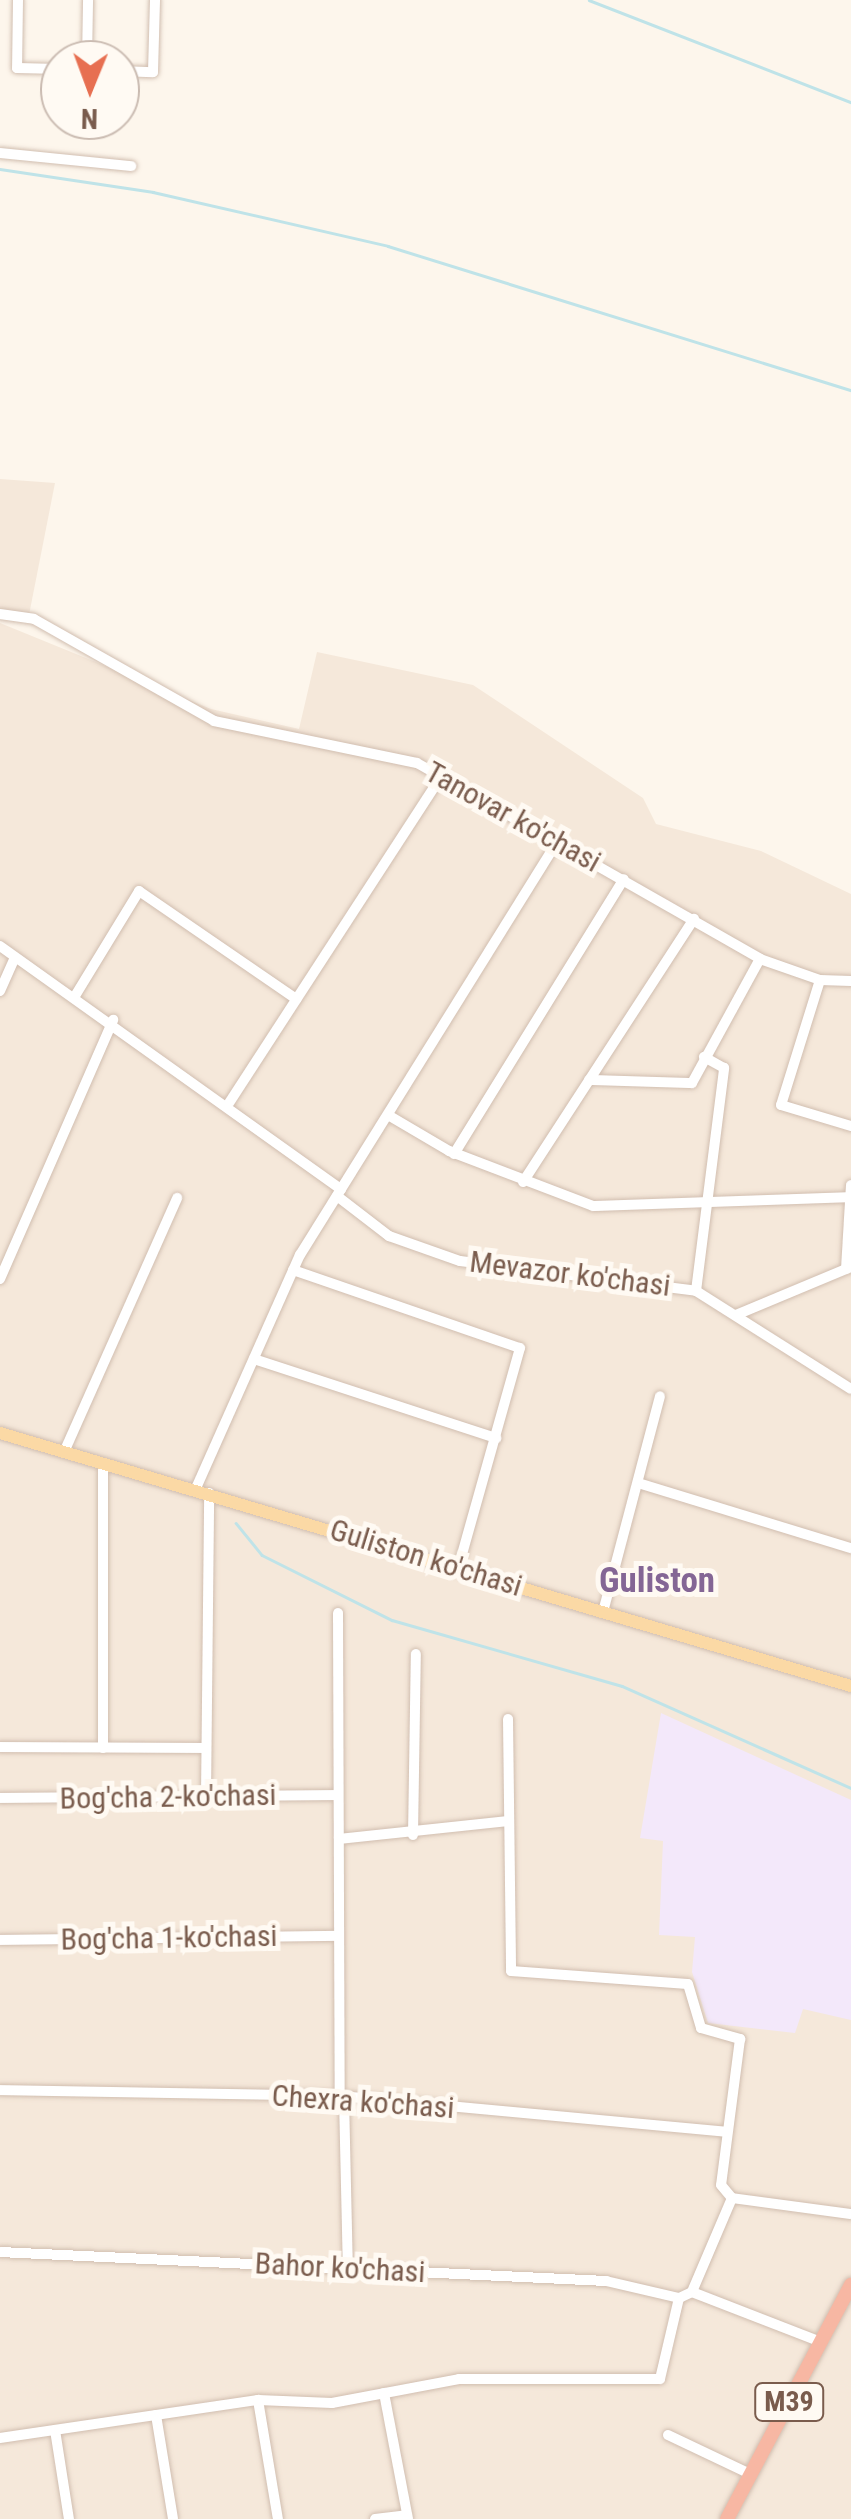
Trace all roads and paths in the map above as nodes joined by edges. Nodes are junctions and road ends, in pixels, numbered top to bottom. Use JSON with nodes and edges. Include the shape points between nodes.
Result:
{"nodes":[{"id":1,"x":18,"y":0,"type":"edge"},
{"id":2,"x":88,"y":0,"type":"edge"},
{"id":3,"x":155,"y":0,"type":"edge"},
{"id":4,"x":87,"y":40,"type":"edge"},
{"id":5,"x":40,"y":69,"type":"edge"},
{"id":6,"x":140,"y":72,"type":"edge"},
{"id":7,"x":0,"y":154,"type":"edge"},
{"id":8,"x":131,"y":166,"type":"dead end"},
{"id":9,"x":0,"y":614,"type":"edge"},
{"id":10,"x":441,"y":776,"type":"junction"},
{"id":11,"x":558,"y":841,"type":"junction"},
{"id":12,"x":624,"y":879,"type":"junction"},
{"id":13,"x":694,"y":919,"type":"junction"},
{"id":14,"x":0,"y":946,"type":"edge"},
{"id":15,"x":760,"y":958,"type":"junction"},
{"id":16,"x":14,"y":959,"type":"junction"},
{"id":17,"x":820,"y":980,"type":"junction"},
{"id":18,"x":851,"y":980,"type":"edge"},
{"id":19,"x":0,"y":990,"type":"edge"},
{"id":20,"x":74,"y":996,"type":"junction"},
{"id":21,"x":296,"y":999,"type":"junction"},
{"id":22,"x":113,"y":1020,"type":"junction"},
{"id":23,"x":704,"y":1056,"type":"junction"},
{"id":24,"x":590,"y":1080,"type":"junction"},
{"id":25,"x":229,"y":1103,"type":"junction"},
{"id":26,"x":388,"y":1115,"type":"junction"},
{"id":27,"x":851,"y":1126,"type":"edge"},
{"id":28,"x":454,"y":1154,"type":"junction"},
{"id":29,"x":523,"y":1182,"type":"junction"},
{"id":30,"x":850,"y":1191,"type":"edge"},
{"id":31,"x":339,"y":1192,"type":"junction"},
{"id":32,"x":177,"y":1198,"type":"dead end"},
{"id":33,"x":704,"y":1203,"type":"junction"},
{"id":34,"x":849,"y":1268,"type":"edge"},
{"id":35,"x":294,"y":1270,"type":"junction"},
{"id":36,"x":0,"y":1279,"type":"edge"},
{"id":37,"x":696,"y":1291,"type":"junction"},
{"id":38,"x":736,"y":1315,"type":"junction"},
{"id":39,"x":254,"y":1359,"type":"junction"},
{"id":40,"x":851,"y":1390,"type":"edge"},
{"id":41,"x":660,"y":1396,"type":"dead end"},
{"id":42,"x":0,"y":1433,"type":"edge"},
{"id":43,"x":496,"y":1438,"type":"junction"},
{"id":44,"x":65,"y":1450,"type":"junction"},
{"id":45,"x":103,"y":1464,"type":"junction"},
{"id":46,"x":638,"y":1483,"type":"junction"},
{"id":47,"x":203,"y":1490,"type":"junction"},
{"id":48,"x":851,"y":1548,"type":"edge"},
{"id":49,"x":458,"y":1568,"type":"junction"},
{"id":50,"x":338,"y":1612,"type":"dead end"},
{"id":51,"x":603,"y":1612,"type":"junction"},
{"id":52,"x":416,"y":1654,"type":"dead end"},
{"id":53,"x":851,"y":1686,"type":"edge"},
{"id":54,"x":508,"y":1718,"type":"dead end"},
{"id":55,"x":0,"y":1747,"type":"edge"},
{"id":56,"x":103,"y":1748,"type":"junction"},
{"id":57,"x":206,"y":1748,"type":"junction"},
{"id":58,"x":206,"y":1796,"type":"junction"},
{"id":59,"x":336,"y":1796,"type":"junction"},
{"id":60,"x":0,"y":1798,"type":"edge"},
{"id":61,"x":508,"y":1821,"type":"junction"},
{"id":62,"x":412,"y":1835,"type":"junction"},
{"id":63,"x":339,"y":1839,"type":"junction"},
{"id":64,"x":339,"y":1936,"type":"junction"},
{"id":65,"x":0,"y":1940,"type":"edge"},
{"id":66,"x":0,"y":2090,"type":"edge"},
{"id":67,"x":342,"y":2097,"type":"junction"},
{"id":68,"x":726,"y":2132,"type":"junction"},
{"id":69,"x":732,"y":2198,"type":"junction"},
{"id":70,"x":851,"y":2214,"type":"edge"},
{"id":71,"x":0,"y":2252,"type":"edge"},
{"id":72,"x":348,"y":2268,"type":"junction"},
{"id":73,"x":851,"y":2285,"type":"edge"},
{"id":74,"x":692,"y":2292,"type":"junction"},
{"id":75,"x":679,"y":2298,"type":"junction"},
{"id":76,"x":821,"y":2342,"type":"junction"},
{"id":77,"x":384,"y":2392,"type":"junction"},
{"id":78,"x":258,"y":2400,"type":"junction"},
{"id":79,"x":156,"y":2415,"type":"junction"},
{"id":80,"x":55,"y":2430,"type":"junction"},
{"id":81,"x":668,"y":2434,"type":"dead end"},
{"id":82,"x":0,"y":2438,"type":"edge"},
{"id":83,"x":750,"y":2474,"type":"junction"},
{"id":84,"x":407,"y":2517,"type":"edge"},
{"id":85,"x":68,"y":2519,"type":"edge"},
{"id":86,"x":172,"y":2519,"type":"edge"},
{"id":87,"x":278,"y":2519,"type":"edge"},
{"id":88,"x":375,"y":2519,"type":"edge"},
{"id":89,"x":727,"y":2519,"type":"edge"}],
"edges":[{"from":1,"to":5,"type":"street","via":[[17,68]]},
{"from":2,"to":4,"type":"street"},
{"from":3,"to":6,"type":"street","via":[[153,72]]},
{"from":7,"to":8,"type":"street"},
{"from":9,"to":10,"type":"street","name":"Tanovar ko'chasi","via":[[84,645],[214,722],[417,763]]},
{"from":10,"to":11,"type":"street","name":"Tanovar ko'chasi"},
{"from":10,"to":21,"type":"street"},
{"from":11,"to":12,"type":"street","name":"Tanovar ko'chasi"},
{"from":11,"to":26,"type":"street"},
{"from":12,"to":13,"type":"street","name":"Tanovar ko'chasi"},
{"from":12,"to":28,"type":"street"},
{"from":13,"to":15,"type":"street","name":"Tanovar ko'chasi"},
{"from":13,"to":24,"type":"street"},
{"from":14,"to":16,"type":"street","name":"Mevazor ko'chasi"},
{"from":15,"to":17,"type":"street","name":"Tanovar ko'chasi"},
{"from":15,"to":23,"type":"street"},
{"from":16,"to":19,"type":"street"},
{"from":16,"to":20,"type":"street","name":"Mevazor ko'chasi"},
{"from":17,"to":18,"type":"street","name":"Tanovar ko'chasi"},
{"from":17,"to":27,"type":"street","via":[[782,1106]]},
{"from":20,"to":21,"type":"street","via":[[139,891]]},
{"from":20,"to":22,"type":"street","name":"Mevazor ko'chasi"},
{"from":21,"to":25,"type":"street"},
{"from":22,"to":25,"type":"street","name":"Mevazor ko'chasi"},
{"from":22,"to":36,"type":"street"},
{"from":23,"to":24,"type":"street","via":[[692,1083]]},
{"from":23,"to":33,"type":"street","via":[[724,1068]]},
{"from":24,"to":29,"type":"street"},
{"from":25,"to":31,"type":"street","name":"Mevazor ko'chasi"},
{"from":26,"to":28,"type":"street"},
{"from":26,"to":31,"type":"street"},
{"from":28,"to":29,"type":"street"},
{"from":29,"to":33,"type":"street","via":[[593,1206]]},
{"from":30,"to":33,"type":"street"},
{"from":30,"to":34,"type":"street"},
{"from":31,"to":35,"type":"street"},
{"from":31,"to":37,"type":"street","name":"Mevazor ko'chasi","via":[[389,1236],[460,1261]]},
{"from":32,"to":44,"type":"street"},
{"from":33,"to":37,"type":"street"},
{"from":34,"to":38,"type":"street"},
{"from":35,"to":39,"type":"street"},
{"from":35,"to":43,"type":"street","via":[[520,1348]]},
{"from":37,"to":38,"type":"street","name":"Mevazor ko'chasi"},
{"from":38,"to":40,"type":"street","name":"Mevazor ko'chasi"},
{"from":39,"to":43,"type":"street"},
{"from":39,"to":47,"type":"street"},
{"from":41,"to":46,"type":"street"},
{"from":42,"to":44,"type":"main road","name":"Guliston ko'chasi"},
{"from":43,"to":49,"type":"street"},
{"from":44,"to":45,"type":"main road","name":"Guliston ko'chasi"},
{"from":45,"to":47,"type":"main road","name":"Guliston ko'chasi"},
{"from":45,"to":56,"type":"street"},
{"from":46,"to":48,"type":"street"},
{"from":46,"to":51,"type":"street"},
{"from":47,"to":49,"type":"main road","name":"Guliston ko'chasi"},
{"from":47,"to":57,"type":"street"},
{"from":49,"to":51,"type":"main road","name":"Guliston ko'chasi"},
{"from":50,"to":59,"type":"street"},
{"from":51,"to":53,"type":"main road","name":"Guliston ko'chasi"},
{"from":52,"to":62,"type":"street"},
{"from":54,"to":61,"type":"street"},
{"from":55,"to":56,"type":"street"},
{"from":56,"to":57,"type":"street"},
{"from":57,"to":58,"type":"street"},
{"from":58,"to":59,"type":"street","name":"Bog'cha 2-ko'chasi"},
{"from":58,"to":60,"type":"street","name":"Bog'cha 2-ko'chasi"},
{"from":59,"to":63,"type":"street"},
{"from":61,"to":62,"type":"street"},
{"from":61,"to":68,"type":"street","via":[[510,1971],[688,1984],[701,2028],[740,2039]]},
{"from":62,"to":63,"type":"street"},
{"from":63,"to":64,"type":"street"},
{"from":64,"to":65,"type":"street","name":"Bog'cha 1-ko'chasi"},
{"from":64,"to":67,"type":"street"},
{"from":66,"to":67,"type":"street","name":"Chexra ko'chasi"},
{"from":67,"to":68,"type":"street","name":"Chexra ko'chasi"},
{"from":67,"to":72,"type":"street"},
{"from":68,"to":69,"type":"street","via":[[722,2185]]},
{"from":69,"to":70,"type":"street"},
{"from":69,"to":74,"type":"street"},
{"from":71,"to":72,"type":"street","name":"Bahor ko'chasi"},
{"from":72,"to":75,"type":"street","name":"Bahor ko'chasi","via":[[606,2280]]},
{"from":73,"to":76,"type":"highway","number":"M39"},
{"from":74,"to":75,"type":"street"},
{"from":74,"to":76,"type":"street"},
{"from":75,"to":77,"type":"street","via":[[660,2379],[460,2379]]},
{"from":76,"to":83,"type":"highway","number":"M39"},
{"from":77,"to":78,"type":"street","via":[[332,2403]]},
{"from":77,"to":84,"type":"street"},
{"from":78,"to":79,"type":"street"},
{"from":78,"to":87,"type":"street"},
{"from":79,"to":80,"type":"street"},
{"from":79,"to":86,"type":"street"},
{"from":80,"to":82,"type":"street"},
{"from":80,"to":85,"type":"street"},
{"from":81,"to":83,"type":"street"},
{"from":83,"to":89,"type":"highway","number":"M39"},
{"from":84,"to":88,"type":"street"}]}
